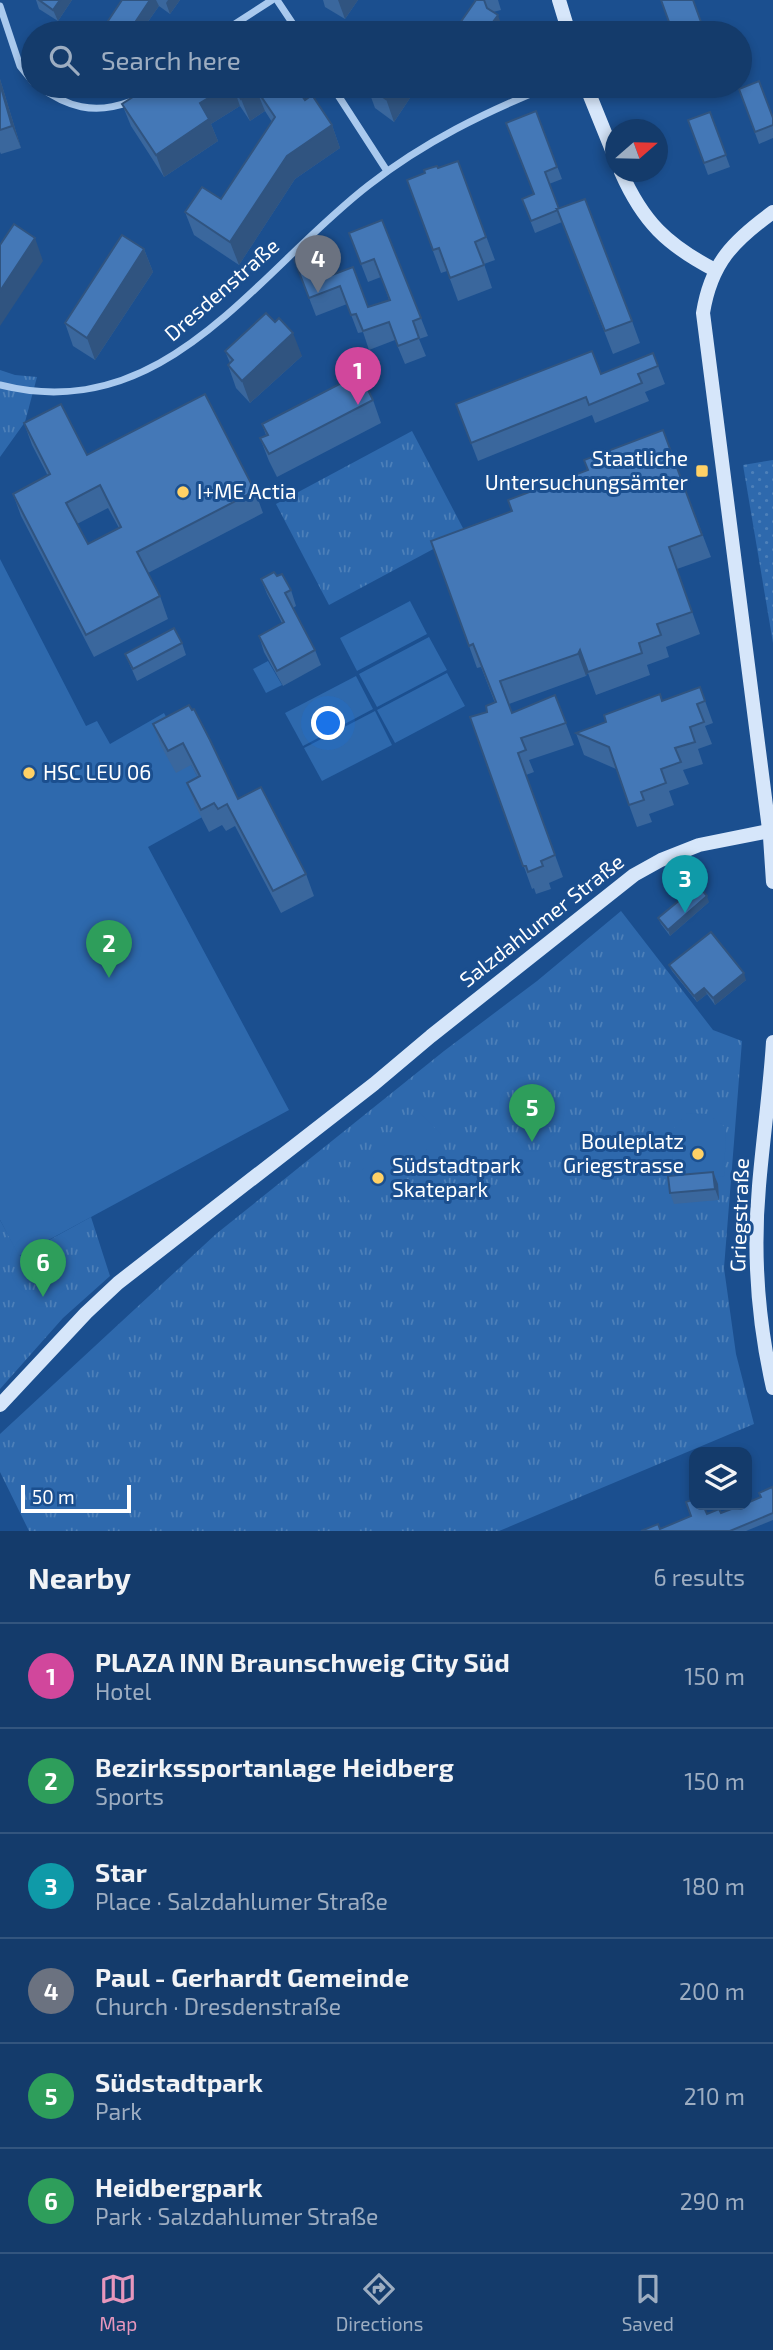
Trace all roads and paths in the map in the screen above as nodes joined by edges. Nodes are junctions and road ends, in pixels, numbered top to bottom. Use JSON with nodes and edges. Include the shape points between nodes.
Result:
{"nodes":[{"id":1,"x":275,"y":0,"type":"edge"},
{"id":2,"x":559,"y":0,"type":"edge"},
{"id":3,"x":0,"y":6,"type":"edge"},
{"id":4,"x":241,"y":21,"type":"edge"},
{"id":5,"x":290,"y":21,"type":"edge"},
{"id":6,"x":565,"y":21,"type":"edge"},
{"id":7,"x":21,"y":66,"type":"edge"},
{"id":8,"x":56,"y":98,"type":"edge"},
{"id":9,"x":142,"y":98,"type":"edge"},
{"id":10,"x":340,"y":98,"type":"edge"},
{"id":11,"x":522,"y":98,"type":"edge"},
{"id":12,"x":591,"y":98,"type":"edge"},
{"id":13,"x":605,"y":134,"type":"edge"},
{"id":14,"x":387,"y":171,"type":"junction"},
{"id":15,"x":627,"y":182,"type":"edge"},
{"id":16,"x":773,"y":212,"type":"edge"},
{"id":17,"x":715,"y":270,"type":"junction"},
{"id":18,"x":0,"y":384,"type":"edge"},
{"id":19,"x":769,"y":831,"type":"junction"},
{"id":20,"x":773,"y":882,"type":"edge"},
{"id":21,"x":773,"y":1042,"type":"edge"},
{"id":22,"x":773,"y":1388,"type":"edge"},
{"id":23,"x":0,"y":1405,"type":"edge"}],
"edges":[{"from":1,"to":4,"type":"street"},
{"from":1,"to":5,"type":"street"},
{"from":2,"to":6,"type":"main road"},
{"from":3,"to":7,"type":"street"},
{"from":8,"to":9,"type":"street","via":[[89,108]]},
{"from":10,"to":14,"type":"street"},
{"from":11,"to":14,"type":"street","name":"Dresdenstraße","via":[[430,142]]},
{"from":12,"to":13,"type":"main road"},
{"from":14,"to":18,"type":"street","name":"Dresdenstraße","via":[[310,235],[215,325],[162,363],[83,390],[45,392]]},
{"from":15,"to":17,"type":"main road","via":[[665,239]]},
{"from":16,"to":17,"type":"main road","via":[[730,247]]},
{"from":17,"to":19,"type":"main road","via":[[703,313]]},
{"from":19,"to":20,"type":"main road"},
{"from":19,"to":23,"type":"main road","name":"Salzdahlumer Straße","via":[[699,845],[661,860],[602,898],[374,1084],[118,1283]]},
{"from":21,"to":22,"type":"main road","name":"Griegstraße","via":[[756,1248],[763,1344]]}]}
